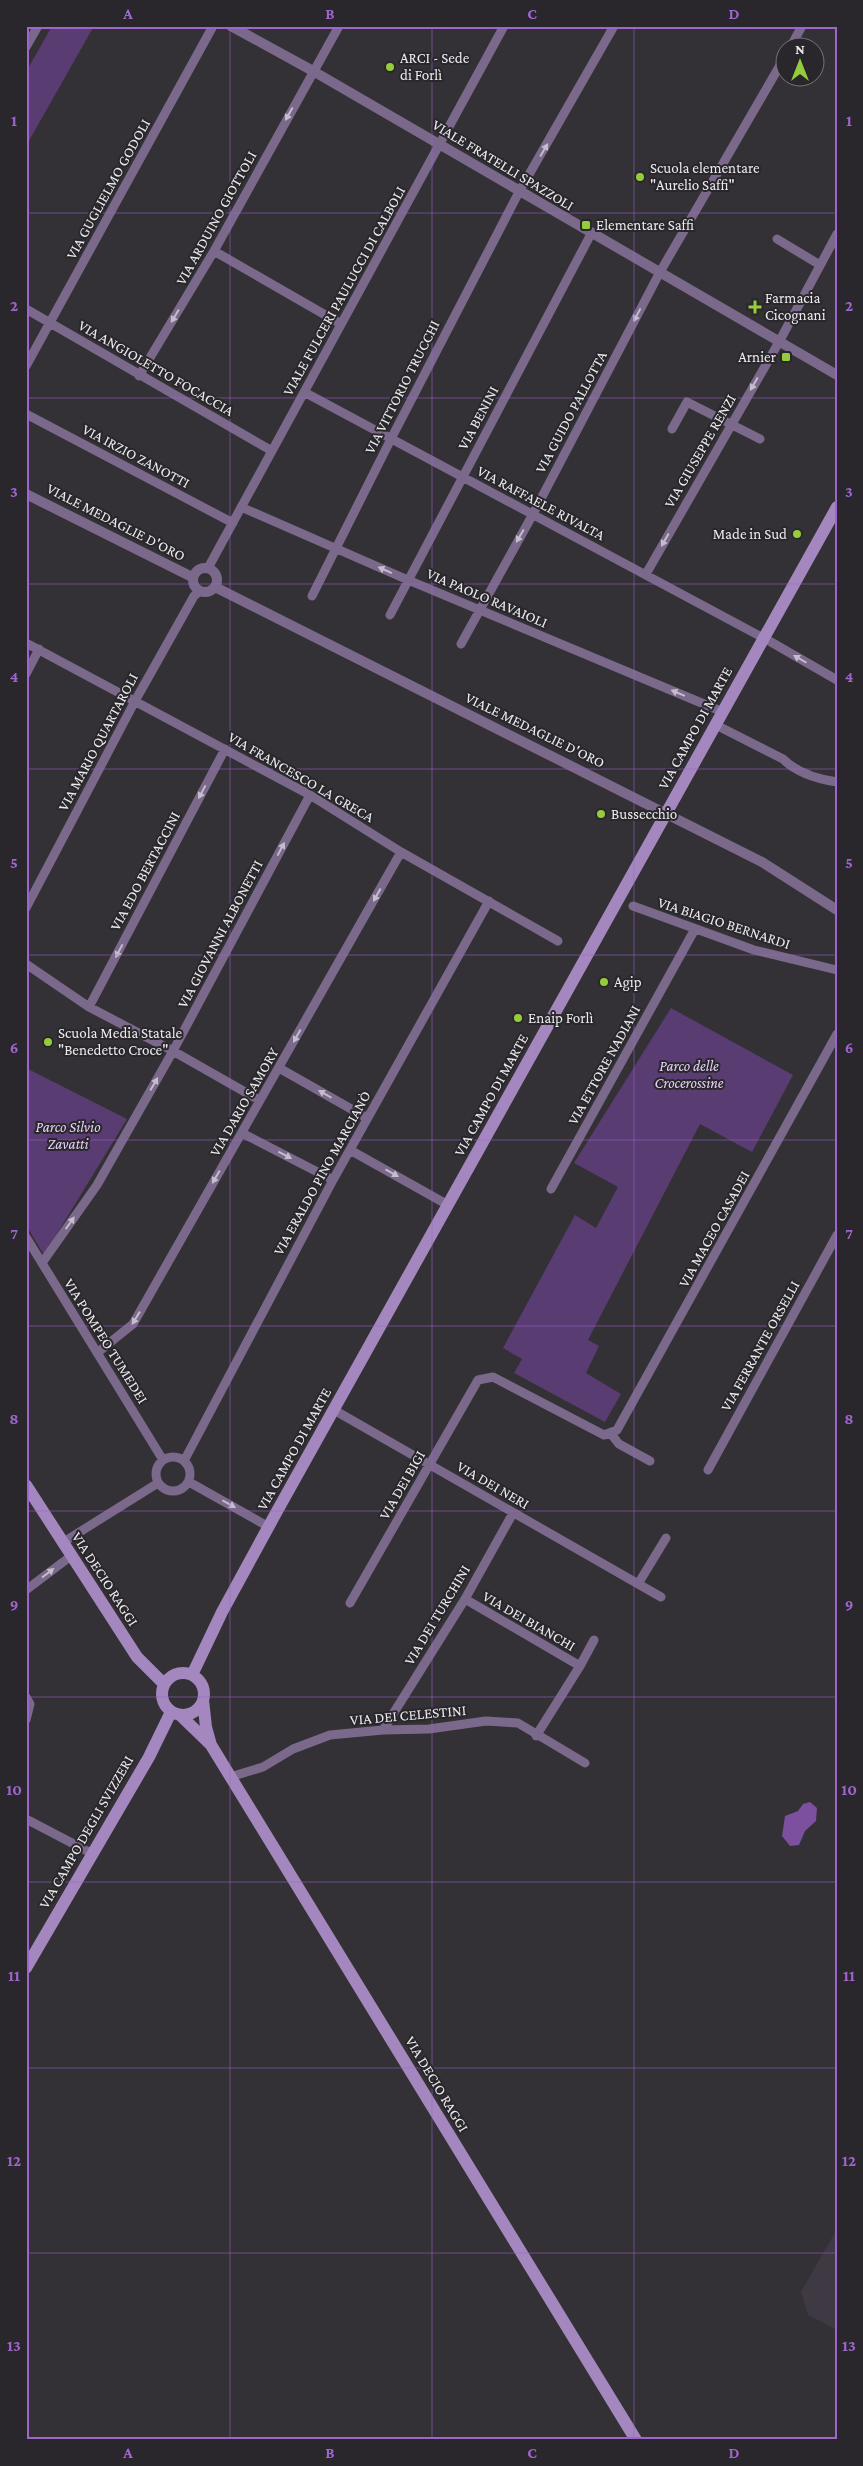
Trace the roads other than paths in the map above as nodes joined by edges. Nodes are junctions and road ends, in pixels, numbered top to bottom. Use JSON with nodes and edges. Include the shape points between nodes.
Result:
{"nodes":[{"id":1,"x":38,"y":26,"type":"edge"},
{"id":2,"x":213,"y":26,"type":"edge"},
{"id":3,"x":231,"y":26,"type":"edge"},
{"id":4,"x":339,"y":26,"type":"edge"},
{"id":5,"x":504,"y":26,"type":"edge"},
{"id":6,"x":614,"y":26,"type":"edge"},
{"id":7,"x":802,"y":26,"type":"edge"},
{"id":8,"x":29,"y":36,"type":"edge"},
{"id":9,"x":795,"y":38,"type":"edge"},
{"id":10,"x":26,"y":47,"type":"edge"},
{"id":11,"x":313,"y":71,"type":"junction"},
{"id":12,"x":776,"y":72,"type":"edge"},
{"id":13,"x":439,"y":145,"type":"junction"},
{"id":14,"x":520,"y":192,"type":"junction"},
{"id":15,"x":591,"y":234,"type":"junction"},
{"id":16,"x":837,"y":234,"type":"edge"},
{"id":17,"x":777,"y":239,"type":"dead end"},
{"id":18,"x":214,"y":251,"type":"junction"},
{"id":19,"x":820,"y":265,"type":"junction"},
{"id":20,"x":660,"y":272,"type":"junction"},
{"id":21,"x":26,"y":309,"type":"edge"},
{"id":22,"x":50,"y":323,"type":"junction"},
{"id":23,"x":341,"y":324,"type":"junction"},
{"id":24,"x":779,"y":342,"type":"junction"},
{"id":25,"x":26,"y":366,"type":"edge"},
{"id":26,"x":837,"y":375,"type":"edge"},
{"id":27,"x":139,"y":376,"type":"junction"},
{"id":28,"x":304,"y":392,"type":"junction"},
{"id":29,"x":26,"y":414,"type":"edge"},
{"id":30,"x":731,"y":425,"type":"junction"},
{"id":31,"x":672,"y":429,"type":"dead end"},
{"id":32,"x":392,"y":437,"type":"junction"},
{"id":33,"x":760,"y":439,"type":"dead end"},
{"id":34,"x":272,"y":451,"type":"junction"},
{"id":35,"x":462,"y":476,"type":"junction"},
{"id":36,"x":26,"y":494,"type":"edge"},
{"id":37,"x":242,"y":507,"type":"junction"},
{"id":38,"x":837,"y":507,"type":"edge"},
{"id":39,"x":532,"y":514,"type":"junction"},
{"id":40,"x":233,"y":523,"type":"junction"},
{"id":41,"x":337,"y":548,"type":"junction"},
{"id":42,"x":208,"y":568,"type":"junction"},
{"id":43,"x":646,"y":574,"type":"junction"},
{"id":44,"x":192,"y":577,"type":"junction"},
{"id":45,"x":408,"y":580,"type":"junction"},
{"id":46,"x":215,"y":587,"type":"junction"},
{"id":47,"x":199,"y":592,"type":"junction"},
{"id":48,"x":312,"y":596,"type":"dead end"},
{"id":49,"x":479,"y":609,"type":"junction"},
{"id":50,"x":390,"y":615,"type":"dead end"},
{"id":51,"x":764,"y":638,"type":"junction"},
{"id":52,"x":26,"y":643,"type":"edge"},
{"id":53,"x":461,"y":644,"type":"dead end"},
{"id":54,"x":39,"y":649,"type":"junction"},
{"id":55,"x":26,"y":674,"type":"edge"},
{"id":56,"x":837,"y":680,"type":"edge"},
{"id":57,"x":135,"y":701,"type":"junction"},
{"id":58,"x":723,"y":712,"type":"junction"},
{"id":59,"x":716,"y":725,"type":"junction"},
{"id":60,"x":225,"y":749,"type":"junction"},
{"id":61,"x":837,"y":782,"type":"edge"},
{"id":62,"x":310,"y":795,"type":"junction"},
{"id":63,"x":667,"y":813,"type":"junction"},
{"id":64,"x":401,"y":852,"type":"junction"},
{"id":65,"x":489,"y":901,"type":"junction"},
{"id":66,"x":633,"y":906,"type":"dead end"},
{"id":67,"x":26,"y":908,"type":"edge"},
{"id":68,"x":837,"y":910,"type":"edge"},
{"id":69,"x":695,"y":929,"type":"junction"},
{"id":70,"x":558,"y":941,"type":"dead end"},
{"id":71,"x":26,"y":964,"type":"edge"},
{"id":72,"x":837,"y":970,"type":"edge"},
{"id":73,"x":89,"y":1007,"type":"junction"},
{"id":74,"x":837,"y":1034,"type":"edge"},
{"id":75,"x":173,"y":1051,"type":"junction"},
{"id":76,"x":279,"y":1068,"type":"junction"},
{"id":77,"x":259,"y":1100,"type":"junction"},
{"id":78,"x":367,"y":1118,"type":"junction"},
{"id":79,"x":242,"y":1133,"type":"junction"},
{"id":80,"x":350,"y":1150,"type":"junction"},
{"id":81,"x":333,"y":1180,"type":"junction"},
{"id":82,"x":551,"y":1189,"type":"dead end"},
{"id":83,"x":448,"y":1205,"type":"junction"},
{"id":84,"x":837,"y":1235,"type":"edge"},
{"id":85,"x":26,"y":1237,"type":"edge"},
{"id":86,"x":42,"y":1263,"type":"junction"},
{"id":87,"x":97,"y":1354,"type":"junction"},
{"id":88,"x":334,"y":1410,"type":"junction"},
{"id":89,"x":611,"y":1434,"type":"junction"},
{"id":90,"x":164,"y":1460,"type":"junction"},
{"id":91,"x":184,"y":1461,"type":"junction"},
{"id":92,"x":650,"y":1461,"type":"dead end"},
{"id":93,"x":430,"y":1465,"type":"junction"},
{"id":94,"x":708,"y":1470,"type":"dead end"},
{"id":95,"x":189,"y":1482,"type":"junction"},
{"id":96,"x":158,"y":1483,"type":"junction"},
{"id":97,"x":26,"y":1485,"type":"edge"},
{"id":98,"x":513,"y":1513,"type":"junction"},
{"id":99,"x":270,"y":1527,"type":"junction"},
{"id":100,"x":666,"y":1538,"type":"dead end"},
{"id":101,"x":62,"y":1543,"type":"junction"},
{"id":102,"x":71,"y":1556,"type":"junction"},
{"id":103,"x":638,"y":1584,"type":"junction"},
{"id":104,"x":26,"y":1590,"type":"edge"},
{"id":105,"x":661,"y":1597,"type":"dead end"},
{"id":106,"x":465,"y":1599,"type":"junction"},
{"id":107,"x":350,"y":1603,"type":"dead end"},
{"id":108,"x":594,"y":1640,"type":"dead end"},
{"id":109,"x":580,"y":1666,"type":"junction"},
{"id":110,"x":192,"y":1675,"type":"junction"},
{"id":111,"x":164,"y":1684,"type":"junction"},
{"id":112,"x":26,"y":1697,"type":"edge"},
{"id":113,"x":204,"y":1700,"type":"junction"},
{"id":114,"x":175,"y":1714,"type":"junction"},
{"id":115,"x":26,"y":1720,"type":"edge"},
{"id":116,"x":383,"y":1730,"type":"junction"},
{"id":117,"x":536,"y":1736,"type":"junction"},
{"id":118,"x":211,"y":1745,"type":"junction"},
{"id":119,"x":585,"y":1763,"type":"dead end"},
{"id":120,"x":230,"y":1777,"type":"junction"},
{"id":121,"x":26,"y":1819,"type":"edge"},
{"id":122,"x":91,"y":1853,"type":"junction"},
{"id":123,"x":26,"y":1968,"type":"edge"},
{"id":124,"x":636,"y":2440,"type":"edge"}],
"edges":[{"from":1,"to":8,"type":"street"},
{"from":2,"to":22,"type":"street","name":"VIA GUGLIELMO GODOLI"},
{"from":3,"to":11,"type":"street","name":"VIALE FRATELLI SPAZZOLI"},
{"from":4,"to":11,"type":"street","name":"VIA ARDUINO GIOTTOLI"},
{"from":5,"to":13,"type":"street","name":"VIALE FULCERI PAULUCCI DI CALBOLI"},
{"from":14,"to":6,"type":"street","name":"VIA VITTORIO TRUCCHI","one_way":true},
{"from":7,"to":9,"type":"street"},
{"from":8,"to":10,"type":"street"},
{"from":11,"to":13,"type":"street","name":"VIALE FRATELLI SPAZZOLI"},
{"from":11,"to":18,"type":"street","name":"VIA ARDUINO GIOTTOLI","one_way":true},
{"from":12,"to":20,"type":"street","name":"VIA GUIDO PALLOTTA"},
{"from":13,"to":14,"type":"street","name":"VIALE FRATELLI SPAZZOLI"},
{"from":13,"to":23,"type":"street","name":"VIALE FULCERI PAULUCCI DI CALBOLI"},
{"from":14,"to":15,"type":"street","name":"VIALE FRATELLI SPAZZOLI"},
{"from":14,"to":32,"type":"street","name":"VIA VITTORIO TRUCCHI"},
{"from":15,"to":20,"type":"street","name":"VIALE FRATELLI SPAZZOLI"},
{"from":15,"to":35,"type":"street","name":"VIA BENINI"},
{"from":16,"to":19,"type":"street","name":"VIA GIUSEPPE RENZI"},
{"from":17,"to":19,"type":"street"},
{"from":18,"to":23,"type":"street"},
{"from":18,"to":27,"type":"street","name":"VIA ARDUINO GIOTTOLI","one_way":true},
{"from":19,"to":24,"type":"street","name":"VIA GIUSEPPE RENZI"},
{"from":20,"to":24,"type":"street","name":"VIALE FRATELLI SPAZZOLI"},
{"from":20,"to":39,"type":"street","name":"VIA GUIDO PALLOTTA","one_way":true},
{"from":21,"to":22,"type":"street","name":"VIA ANGIOLETTO FOCACCIA"},
{"from":22,"to":25,"type":"street","name":"VIA GUGLIELMO GODOLI"},
{"from":22,"to":27,"type":"street","name":"VIA ANGIOLETTO FOCACCIA"},
{"from":23,"to":28,"type":"street","name":"VIALE FULCERI PAULUCCI DI CALBOLI"},
{"from":24,"to":26,"type":"street","name":"VIALE FRATELLI SPAZZOLI"},
{"from":24,"to":30,"type":"street","name":"VIA GIUSEPPE RENZI","one_way":true},
{"from":27,"to":34,"type":"street","name":"VIA ANGIOLETTO FOCACCIA"},
{"from":28,"to":32,"type":"street","name":"VIA RAFFAELE RIVALTA"},
{"from":28,"to":34,"type":"street","name":"VIALE FULCERI PAULUCCI DI CALBOLI"},
{"from":29,"to":40,"type":"street","name":"VIA IRZIO ZANOTTI"},
{"from":30,"to":31,"type":"street","via":[[687,402]]},
{"from":30,"to":33,"type":"street"},
{"from":30,"to":43,"type":"street","name":"VIA GIUSEPPE RENZI","one_way":true},
{"from":32,"to":35,"type":"street","name":"VIA RAFFAELE RIVALTA"},
{"from":32,"to":41,"type":"street","name":"VIA VITTORIO TRUCCHI"},
{"from":34,"to":37,"type":"street","name":"VIALE FULCERI PAULUCCI DI CALBOLI"},
{"from":35,"to":39,"type":"street","name":"VIA RAFFAELE RIVALTA"},
{"from":35,"to":45,"type":"street","name":"VIA BENINI"},
{"from":36,"to":44,"type":"street","name":"VIALE MEDAGLIE D'ORO"},
{"from":37,"to":40,"type":"street","name":"VIALE FULCERI PAULUCCI DI CALBOLI"},
{"from":37,"to":41,"type":"street","name":"VIA PAOLO RAVAIOLI"},
{"from":38,"to":51,"type":"main road","name":"VIA CAMPO DI MARTE"},
{"from":39,"to":43,"type":"street","name":"VIA RAFFAELE RIVALTA"},
{"from":39,"to":49,"type":"street","name":"VIA GUIDO PALLOTTA","one_way":true},
{"from":40,"to":42,"type":"street","name":"VIALE FULCERI PAULUCCI DI CALBOLI"},
{"from":45,"to":41,"type":"street","name":"VIA PAOLO RAVAIOLI","one_way":true},
{"from":41,"to":48,"type":"street","name":"VIA VITTORIO TRUCCHI"},
{"from":42,"to":44,"type":"street","via":[[200,569]]},
{"from":42,"to":46,"type":"street","via":[[216,576]]},
{"from":43,"to":51,"type":"street","name":"VIA RAFFAELE RIVALTA"},
{"from":44,"to":47,"type":"street","via":[[193,586]]},
{"from":45,"to":49,"type":"street","name":"VIA PAOLO RAVAIOLI"},
{"from":45,"to":50,"type":"street","name":"VIA BENINI"},
{"from":46,"to":47,"type":"street","via":[[206,593]]},
{"from":46,"to":63,"type":"street","name":"VIALE MEDAGLIE D'ORO"},
{"from":47,"to":57,"type":"street","name":"VIA MARIO QUARTAROLI"},
{"from":49,"to":53,"type":"street","name":"VIA GUIDO PALLOTTA"},
{"from":58,"to":49,"type":"street","name":"VIA PAOLO RAVAIOLI","one_way":true},
{"from":56,"to":51,"type":"street","name":"VIA RAFFAELE RIVALTA","one_way":true},
{"from":51,"to":58,"type":"main road","name":"VIA CAMPO DI MARTE"},
{"from":52,"to":54,"type":"street","name":"VIA FRANCESCO LA GRECA"},
{"from":54,"to":55,"type":"street"},
{"from":54,"to":57,"type":"street","name":"VIA FRANCESCO LA GRECA"},
{"from":57,"to":60,"type":"street","name":"VIA FRANCESCO LA GRECA"},
{"from":57,"to":67,"type":"street","name":"VIA MARIO QUARTAROLI"},
{"from":58,"to":59,"type":"main road","name":"VIA CAMPO DI MARTE"},
{"from":59,"to":61,"type":"street","via":[[783,759],[791,767]]},
{"from":59,"to":63,"type":"main road","name":"VIA CAMPO DI MARTE"},
{"from":60,"to":62,"type":"street","name":"VIA FRANCESCO LA GRECA"},
{"from":60,"to":73,"type":"street","name":"VIA EDO BERTACCINI","one_way":true},
{"from":62,"to":64,"type":"street","name":"VIA FRANCESCO LA GRECA"},
{"from":75,"to":62,"type":"street","name":"VIA GIOVANNI ALBONETTI","one_way":true},
{"from":63,"to":68,"type":"street","name":"VIALE MEDAGLIE D'ORO","via":[[762,862]]},
{"from":63,"to":83,"type":"main road","name":"VIA CAMPO DI MARTE"},
{"from":64,"to":65,"type":"street","name":"VIA FRANCESCO LA GRECA"},
{"from":64,"to":76,"type":"street","name":"VIA DARIO SAMORY","one_way":true},
{"from":65,"to":70,"type":"street","name":"VIA FRANCESCO LA GRECA"},
{"from":65,"to":78,"type":"street","name":"VIA ERALDO PINO MARCIANÒ"},
{"from":66,"to":69,"type":"street","name":"VIA BIAGIO BERNARDI"},
{"from":69,"to":72,"type":"street","name":"VIA BIAGIO BERNARDI","via":[[754,950]]},
{"from":69,"to":82,"type":"street","name":"VIA ETTORE NADIANI"},
{"from":71,"to":73,"type":"street"},
{"from":73,"to":75,"type":"street"},
{"from":74,"to":89,"type":"street","name":"VIA MACEO CASADEI","via":[[621,1426]]},
{"from":75,"to":77,"type":"street"},
{"from":86,"to":75,"type":"street","name":"VIA GIOVANNI ALBONETTI","one_way":true,"via":[[97,1185]]},
{"from":76,"to":77,"type":"street","name":"VIA DARIO SAMORY"},
{"from":78,"to":76,"type":"street","one_way":true},
{"from":77,"to":79,"type":"street","name":"VIA DARIO SAMORY"},
{"from":78,"to":80,"type":"street","name":"VIA ERALDO PINO MARCIANÒ"},
{"from":79,"to":81,"type":"street","one_way":true},
{"from":79,"to":87,"type":"street","name":"VIA DARIO SAMORY","one_way":true,"via":[[133,1324]]},
{"from":80,"to":81,"type":"street","name":"VIA ERALDO PINO MARCIANÒ"},
{"from":80,"to":83,"type":"street","one_way":true},
{"from":81,"to":91,"type":"street","name":"VIA ERALDO PINO MARCIANÒ"},
{"from":83,"to":88,"type":"main road","name":"VIA CAMPO DI MARTE"},
{"from":84,"to":94,"type":"street","name":"VIA FERRANTE ORSELLI"},
{"from":85,"to":86,"type":"street","name":"VIA POMPEO TUMEDEI"},
{"from":86,"to":87,"type":"street","name":"VIA POMPEO TUMEDEI"},
{"from":87,"to":90,"type":"street","name":"VIA POMPEO TUMEDEI"},
{"from":88,"to":93,"type":"street","name":"VIA DEI NERI"},
{"from":88,"to":99,"type":"main road","name":"VIA CAMPO DI MARTE"},
{"from":89,"to":92,"type":"street","via":[[619,1444]]},
{"from":89,"to":93,"type":"street","name":"VIA DEI BIGI","via":[[602,1434],[493,1377],[478,1380]]},
{"from":90,"to":91,"type":"street","via":[[174,1457]]},
{"from":90,"to":96,"type":"street","via":[[157,1468]]},
{"from":91,"to":95,"type":"street","via":[[190,1471]]},
{"from":93,"to":98,"type":"street","name":"VIA DEI NERI"},
{"from":93,"to":107,"type":"street","name":"VIA DEI BIGI"},
{"from":95,"to":96,"type":"street","via":[[176,1492],[166,1490]]},
{"from":95,"to":99,"type":"street","one_way":true},
{"from":96,"to":101,"type":"street"},
{"from":97,"to":101,"type":"main road","name":"VIA DECIO RAGGI"},
{"from":98,"to":103,"type":"street","name":"VIA DEI NERI"},
{"from":98,"to":106,"type":"street","name":"VIA DEI TURCHINI"},
{"from":99,"to":110,"type":"main road","name":"VIA CAMPO DI MARTE","via":[[222,1612]]},
{"from":100,"to":103,"type":"street"},
{"from":101,"to":102,"type":"main road","name":"VIA DECIO RAGGI"},
{"from":104,"to":102,"type":"street","one_way":true},
{"from":102,"to":111,"type":"main road","name":"VIA DECIO RAGGI","via":[[137,1657]]},
{"from":103,"to":105,"type":"street","name":"VIA DEI NERI"},
{"from":106,"to":109,"type":"street","name":"VIA DEI BIANCHI"},
{"from":106,"to":116,"type":"street","name":"VIA DEI TURCHINI"},
{"from":108,"to":109,"type":"street","name":"VIA DEI BIANCHI"},
{"from":109,"to":117,"type":"street","name":"VIA DEI BIANCHI"},
{"from":110,"to":111,"type":"main road","via":[[179,1673]]},
{"from":110,"to":113,"type":"main road","via":[[201,1682]]},
{"from":111,"to":114,"type":"main road","via":[[162,1696],[167,1708]]},
{"from":112,"to":115,"type":"street","via":[[30,1704]]},
{"from":113,"to":114,"type":"main road","via":[[197,1710],[186,1715]]},
{"from":113,"to":118,"type":"main road","name":"VIA DECIO RAGGI"},
{"from":114,"to":118,"type":"main road","name":"VIA DECIO RAGGI"},
{"from":114,"to":122,"type":"main road","name":"VIA CAMPO DEGLI SVIZZERI"},
{"from":116,"to":117,"type":"street","name":"VIA DEI CELESTINI","via":[[429,1729],[486,1722],[518,1723]]},
{"from":116,"to":120,"type":"street","name":"VIA DEI CELESTINI","via":[[330,1735],[293,1749],[263,1767]]},
{"from":117,"to":119,"type":"street","name":"VIA DEI CELESTINI"},
{"from":118,"to":120,"type":"main road","name":"VIA DECIO RAGGI"},
{"from":120,"to":124,"type":"main road","name":"VIA DECIO RAGGI"},
{"from":121,"to":122,"type":"street"},
{"from":122,"to":123,"type":"main road","name":"VIA CAMPO DEGLI SVIZZERI"}]}
